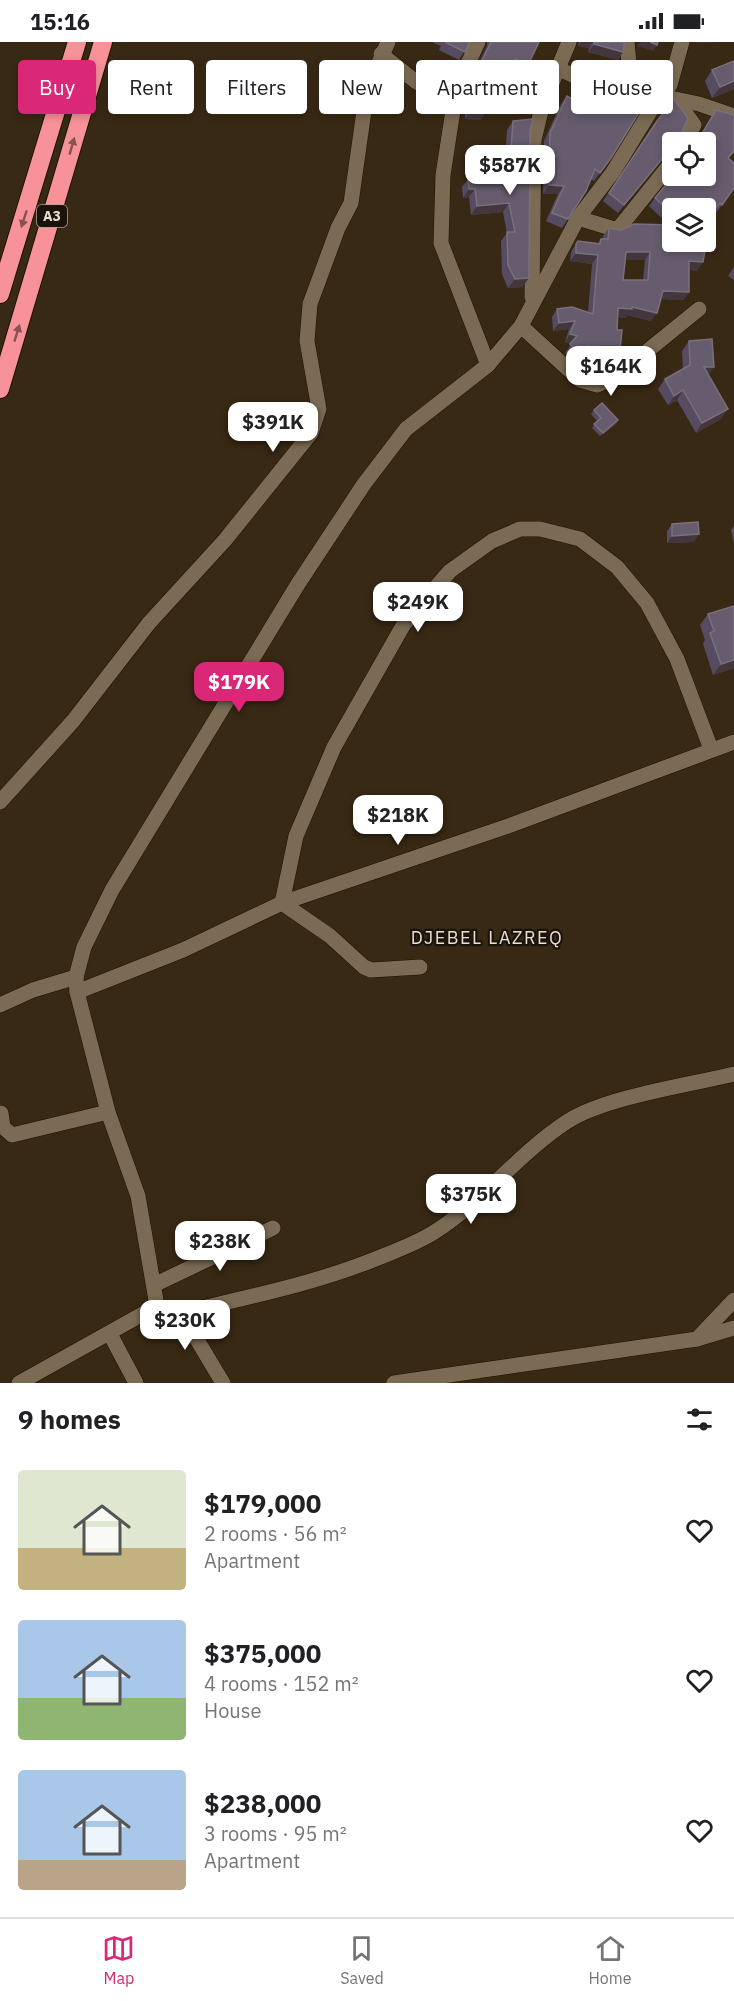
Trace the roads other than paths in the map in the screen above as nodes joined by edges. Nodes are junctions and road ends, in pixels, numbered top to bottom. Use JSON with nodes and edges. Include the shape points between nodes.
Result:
{"nodes":[{"id":1,"x":77,"y":42,"type":"edge"},
{"id":2,"x":103,"y":42,"type":"edge"},
{"id":3,"x":478,"y":42,"type":"edge"},
{"id":4,"x":569,"y":42,"type":"edge"},
{"id":5,"x":627,"y":42,"type":"edge"},
{"id":6,"x":682,"y":42,"type":"edge"},
{"id":7,"x":385,"y":48,"type":"edge"},
{"id":8,"x":470,"y":60,"type":"edge"},
{"id":9,"x":629,"y":60,"type":"edge"},
{"id":10,"x":559,"y":69,"type":"joint"},
{"id":11,"x":571,"y":74,"type":"edge"},
{"id":12,"x":673,"y":74,"type":"edge"},
{"id":13,"x":416,"y":82,"type":"edge"},
{"id":14,"x":673,"y":99,"type":"edge"},
{"id":15,"x":673,"y":102,"type":"edge"},
{"id":16,"x":452,"y":114,"type":"edge"},
{"id":17,"x":540,"y":114,"type":"edge"},
{"id":18,"x":645,"y":114,"type":"edge"},
{"id":19,"x":734,"y":116,"type":"edge"},
{"id":20,"x":691,"y":132,"type":"edge"},
{"id":21,"x":662,"y":174,"type":"edge"},
{"id":22,"x":578,"y":218,"type":"junction"},
{"id":23,"x":0,"y":294,"type":"edge"},
{"id":24,"x":531,"y":305,"type":"junction"},
{"id":25,"x":699,"y":309,"type":"dead end"},
{"id":26,"x":521,"y":326,"type":"junction"},
{"id":27,"x":488,"y":365,"type":"junction"},
{"id":28,"x":0,"y":389,"type":"edge"},
{"id":29,"x":734,"y":742,"type":"edge"},
{"id":30,"x":711,"y":749,"type":"junction"},
{"id":31,"x":0,"y":802,"type":"edge"},
{"id":32,"x":282,"y":903,"type":"junction"},
{"id":33,"x":420,"y":967,"type":"dead end"},
{"id":34,"x":76,"y":985,"type":"junction"},
{"id":35,"x":0,"y":1005,"type":"edge"},
{"id":36,"x":734,"y":1074,"type":"edge"},
{"id":37,"x":108,"y":1112,"type":"junction"},
{"id":38,"x":1,"y":1113,"type":"edge"},
{"id":39,"x":273,"y":1228,"type":"dead end"},
{"id":40,"x":154,"y":1285,"type":"junction"},
{"id":41,"x":734,"y":1300,"type":"edge"},
{"id":42,"x":157,"y":1306,"type":"junction"},
{"id":43,"x":181,"y":1312,"type":"junction"},
{"id":44,"x":734,"y":1328,"type":"edge"},
{"id":45,"x":110,"y":1334,"type":"junction"},
{"id":46,"x":697,"y":1339,"type":"junction"},
{"id":47,"x":490,"y":1377,"type":"edge"},
{"id":48,"x":19,"y":1383,"type":"edge"},
{"id":49,"x":136,"y":1383,"type":"edge"},
{"id":50,"x":223,"y":1383,"type":"edge"},
{"id":51,"x":394,"y":1383,"type":"edge"}],
"edges":[{"from":1,"to":23,"type":"highway","number":"A3","one_way":true},
{"from":28,"to":2,"type":"highway","number":"A3","one_way":true},
{"from":3,"to":8,"type":"street"},
{"from":4,"to":10,"type":"street"},
{"from":5,"to":9,"type":"street"},
{"from":6,"to":12,"type":"street"},
{"from":7,"to":13,"type":"street"},
{"from":7,"to":31,"type":"street","via":[[365,104],[351,203],[310,304],[307,341],[319,409],[311,433],[225,540],[149,623],[73,721]]},
{"from":10,"to":11,"type":"street"},
{"from":14,"to":19,"type":"street"},
{"from":15,"to":20,"type":"street","via":[[694,126]]},
{"from":16,"to":27,"type":"street","via":[[443,176],[441,243]]},
{"from":17,"to":24,"type":"street","via":[[534,140]]},
{"from":18,"to":22,"type":"street","via":[[613,172]]},
{"from":21,"to":22,"type":"street","via":[[619,228]]},
{"from":22,"to":24,"type":"street"},
{"from":24,"to":26,"type":"street"},
{"from":25,"to":26,"type":"street","via":[[614,378],[597,385],[580,380]]},
{"from":26,"to":27,"type":"street"},
{"from":27,"to":34,"type":"street","via":[[412,423],[364,484],[297,584],[112,890],[84,946]]},
{"from":29,"to":30,"type":"street"},
{"from":30,"to":32,"type":"street","via":[[657,773]]},
{"from":30,"to":32,"type":"street","via":[[677,659],[647,603],[617,567],[580,539],[540,529],[520,529],[492,541],[450,571],[404,624],[334,747],[296,836]]},
{"from":32,"to":33,"type":"street","via":[[330,936],[364,967]]},
{"from":32,"to":34,"type":"street","via":[[183,950]]},
{"from":34,"to":35,"type":"street","via":[[33,990]]},
{"from":34,"to":37,"type":"street"},
{"from":36,"to":43,"type":"street","via":[[618,1101],[570,1119],[442,1226],[397,1250],[332,1277]]},
{"from":37,"to":38,"type":"street","via":[[12,1135],[3,1126]]},
{"from":37,"to":40,"type":"street","via":[[138,1196]]},
{"from":39,"to":40,"type":"street"},
{"from":40,"to":42,"type":"street"},
{"from":41,"to":46,"type":"street"},
{"from":42,"to":43,"type":"street"},
{"from":42,"to":45,"type":"street"},
{"from":43,"to":50,"type":"street"},
{"from":44,"to":46,"type":"street"},
{"from":45,"to":48,"type":"street"},
{"from":45,"to":49,"type":"street"},
{"from":46,"to":47,"type":"street"},
{"from":47,"to":51,"type":"street"}]}
